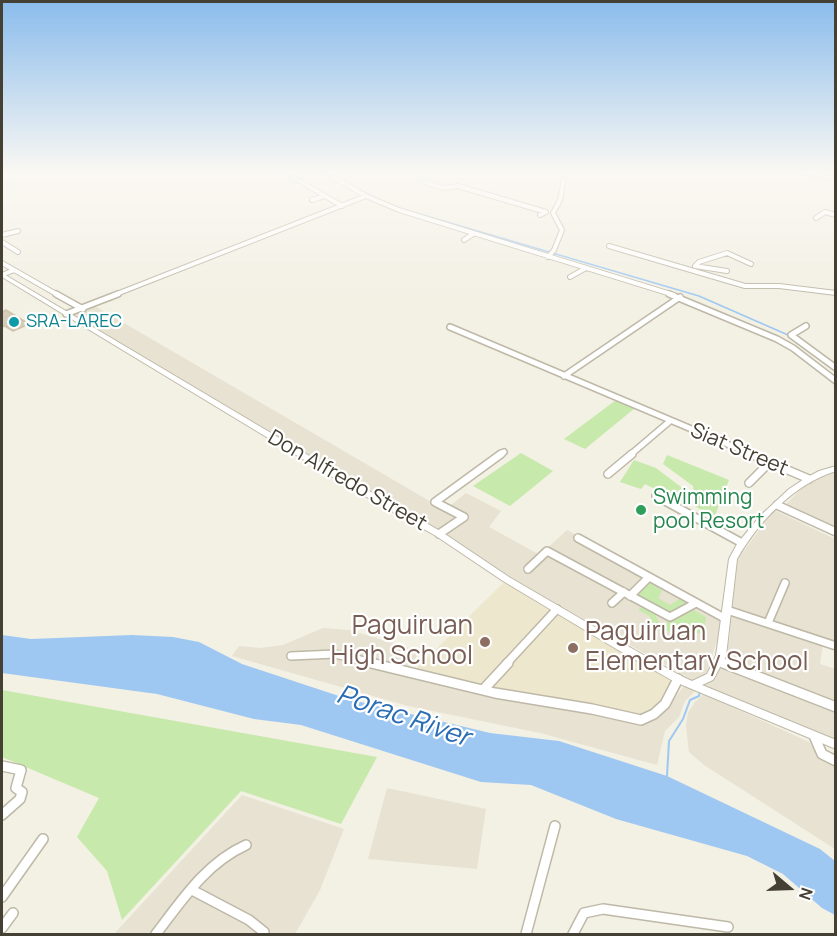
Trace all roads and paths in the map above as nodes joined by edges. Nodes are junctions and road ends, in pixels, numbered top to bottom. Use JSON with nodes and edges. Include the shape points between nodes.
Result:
{"nodes":[{"id":1,"x":320,"y":215,"type":"edge"},
{"id":2,"x":413,"y":215,"type":"edge"},
{"id":3,"x":554,"y":215,"type":"edge"},
{"id":4,"x":821,"y":215,"type":"edge"},
{"id":5,"x":816,"y":218,"type":"dead end"},
{"id":6,"x":3,"y":228,"type":"dead end"},
{"id":7,"x":18,"y":231,"type":"dead end"},
{"id":8,"x":10,"y":232,"type":"junction"},
{"id":9,"x":473,"y":234,"type":"junction"},
{"id":10,"x":2,"y":235,"type":"edge"},
{"id":11,"x":464,"y":240,"type":"dead end"},
{"id":12,"x":2,"y":242,"type":"edge"},
{"id":13,"x":609,"y":246,"type":"dead end"},
{"id":14,"x":18,"y":252,"type":"dead end"},
{"id":15,"x":550,"y":255,"type":"junction"},
{"id":16,"x":2,"y":263,"type":"edge"},
{"id":17,"x":751,"y":264,"type":"dead end"},
{"id":18,"x":586,"y":268,"type":"junction"},
{"id":19,"x":14,"y":270,"type":"junction"},
{"id":20,"x":727,"y":271,"type":"dead end"},
{"id":21,"x":2,"y":275,"type":"edge"},
{"id":22,"x":570,"y":277,"type":"dead end"},
{"id":23,"x":836,"y":293,"type":"edge"},
{"id":24,"x":680,"y":297,"type":"junction"},
{"id":25,"x":83,"y":309,"type":"junction"},
{"id":26,"x":66,"y":314,"type":"junction"},
{"id":27,"x":806,"y":326,"type":"dead end"},
{"id":28,"x":450,"y":327,"type":"dead end"},
{"id":29,"x":836,"y":368,"type":"edge"},
{"id":30,"x":564,"y":376,"type":"junction"},
{"id":31,"x":836,"y":381,"type":"edge"},
{"id":32,"x":670,"y":421,"type":"junction"},
{"id":33,"x":504,"y":452,"type":"dead end"},
{"id":34,"x":769,"y":463,"type":"junction"},
{"id":35,"x":836,"y":468,"type":"edge"},
{"id":36,"x":608,"y":474,"type":"dead end"},
{"id":37,"x":808,"y":479,"type":"junction"},
{"id":38,"x":749,"y":483,"type":"dead end"},
{"id":39,"x":656,"y":496,"type":"dead end"},
{"id":40,"x":777,"y":505,"type":"junction"},
{"id":41,"x":836,"y":532,"type":"edge"},
{"id":42,"x":439,"y":534,"type":"junction"},
{"id":43,"x":578,"y":538,"type":"dead end"},
{"id":44,"x":742,"y":543,"type":"junction"},
{"id":45,"x":528,"y":569,"type":"dead end"},
{"id":46,"x":649,"y":577,"type":"junction"},
{"id":47,"x":785,"y":583,"type":"dead end"},
{"id":48,"x":627,"y":594,"type":"junction"},
{"id":49,"x":612,"y":603,"type":"dead end"},
{"id":50,"x":696,"y":603,"type":"junction"},
{"id":51,"x":557,"y":609,"type":"junction"},
{"id":52,"x":727,"y":615,"type":"junction"},
{"id":53,"x":768,"y":623,"type":"junction"},
{"id":54,"x":836,"y":646,"type":"edge"},
{"id":55,"x":291,"y":656,"type":"dead end"},
{"id":56,"x":718,"y":661,"type":"junction"},
{"id":57,"x":678,"y":679,"type":"junction"},
{"id":58,"x":693,"y":685,"type":"junction"},
{"id":59,"x":483,"y":690,"type":"junction"},
{"id":60,"x":836,"y":708,"type":"edge"},
{"id":61,"x":815,"y":738,"type":"junction"},
{"id":62,"x":836,"y":745,"type":"edge"},
{"id":63,"x":836,"y":761,"type":"edge"},
{"id":64,"x":2,"y":766,"type":"edge"},
{"id":65,"x":2,"y":815,"type":"edge"},
{"id":66,"x":555,"y":826,"type":"dead end"},
{"id":67,"x":43,"y":839,"type":"dead end"},
{"id":68,"x":246,"y":845,"type":"dead end"},
{"id":69,"x":192,"y":890,"type":"junction"},
{"id":70,"x":2,"y":897,"type":"edge"},
{"id":71,"x":13,"y":913,"type":"dead end"},
{"id":72,"x":728,"y":927,"type":"dead end"},
{"id":73,"x":2,"y":928,"type":"edge"},
{"id":74,"x":264,"y":932,"type":"dead end"},
{"id":75,"x":156,"y":934,"type":"edge"},
{"id":76,"x":526,"y":934,"type":"edge"},
{"id":77,"x":573,"y":934,"type":"edge"}],
"edges":[{"from":1,"to":25,"type":"street"},
{"from":2,"to":9,"type":"street"},
{"from":3,"to":15,"type":"street","via":[[562,230]]},
{"from":4,"to":5,"type":"street"},
{"from":6,"to":8,"type":"street"},
{"from":7,"to":8,"type":"street"},
{"from":8,"to":10,"type":"street"},
{"from":9,"to":11,"type":"street"},
{"from":9,"to":15,"type":"street"},
{"from":12,"to":14,"type":"street"},
{"from":13,"to":23,"type":"street","via":[[744,286]]},
{"from":15,"to":18,"type":"street"},
{"from":16,"to":19,"type":"street"},
{"from":17,"to":20,"type":"street","via":[[727,253],[695,266],[716,266]]},
{"from":18,"to":22,"type":"street"},
{"from":18,"to":24,"type":"street"},
{"from":19,"to":21,"type":"street"},
{"from":19,"to":25,"type":"street"},
{"from":21,"to":26,"type":"street","name":"Don Alfredo Street"},
{"from":24,"to":30,"type":"street"},
{"from":24,"to":31,"type":"street","via":[[777,339]]},
{"from":25,"to":26,"type":"street"},
{"from":26,"to":42,"type":"street","name":"Don Alfredo Street"},
{"from":27,"to":29,"type":"street","via":[[791,335]]},
{"from":28,"to":30,"type":"street","name":"Siat Street"},
{"from":30,"to":32,"type":"street","name":"Siat Street"},
{"from":32,"to":34,"type":"street","name":"Siat Street"},
{"from":32,"to":36,"type":"street"},
{"from":33,"to":42,"type":"street","via":[[435,502],[464,517]]},
{"from":34,"to":37,"type":"street","name":"Siat Street"},
{"from":34,"to":38,"type":"street"},
{"from":35,"to":37,"type":"street"},
{"from":37,"to":40,"type":"street"},
{"from":39,"to":44,"type":"street"},
{"from":40,"to":41,"type":"street"},
{"from":40,"to":44,"type":"street"},
{"from":42,"to":51,"type":"street","name":"Don Alfredo Street"},
{"from":43,"to":46,"type":"street"},
{"from":44,"to":52,"type":"street","via":[[733,559]]},
{"from":45,"to":48,"type":"street","via":[[547,551]]},
{"from":46,"to":48,"type":"street"},
{"from":46,"to":50,"type":"street"},
{"from":47,"to":53,"type":"street"},
{"from":48,"to":49,"type":"street"},
{"from":48,"to":50,"type":"street","via":[[670,617]]},
{"from":50,"to":52,"type":"street"},
{"from":51,"to":57,"type":"street","name":"Don Alfredo Street"},
{"from":51,"to":59,"type":"street"},
{"from":52,"to":53,"type":"street"},
{"from":52,"to":56,"type":"street"},
{"from":53,"to":54,"type":"street"},
{"from":55,"to":59,"type":"street","via":[[335,654]]},
{"from":56,"to":58,"type":"street","via":[[710,677]]},
{"from":56,"to":60,"type":"street"},
{"from":57,"to":58,"type":"street","name":"Don Alfredo Street"},
{"from":57,"to":59,"type":"street","via":[[664,705],[641,720]]},
{"from":58,"to":61,"type":"street","name":"Don Alfredo Street"},
{"from":61,"to":62,"type":"street","name":"Don Alfredo Street"},
{"from":61,"to":63,"type":"street","via":[[822,754]]},
{"from":64,"to":65,"type":"street","via":[[21,770],[16,788],[22,792],[20,799]]},
{"from":66,"to":76,"type":"street"},
{"from":67,"to":70,"type":"street"},
{"from":68,"to":69,"type":"street","via":[[230,850]]},
{"from":69,"to":74,"type":"street"},
{"from":69,"to":75,"type":"street"},
{"from":71,"to":73,"type":"street"},
{"from":72,"to":77,"type":"street","via":[[603,909],[584,913]]}]}
